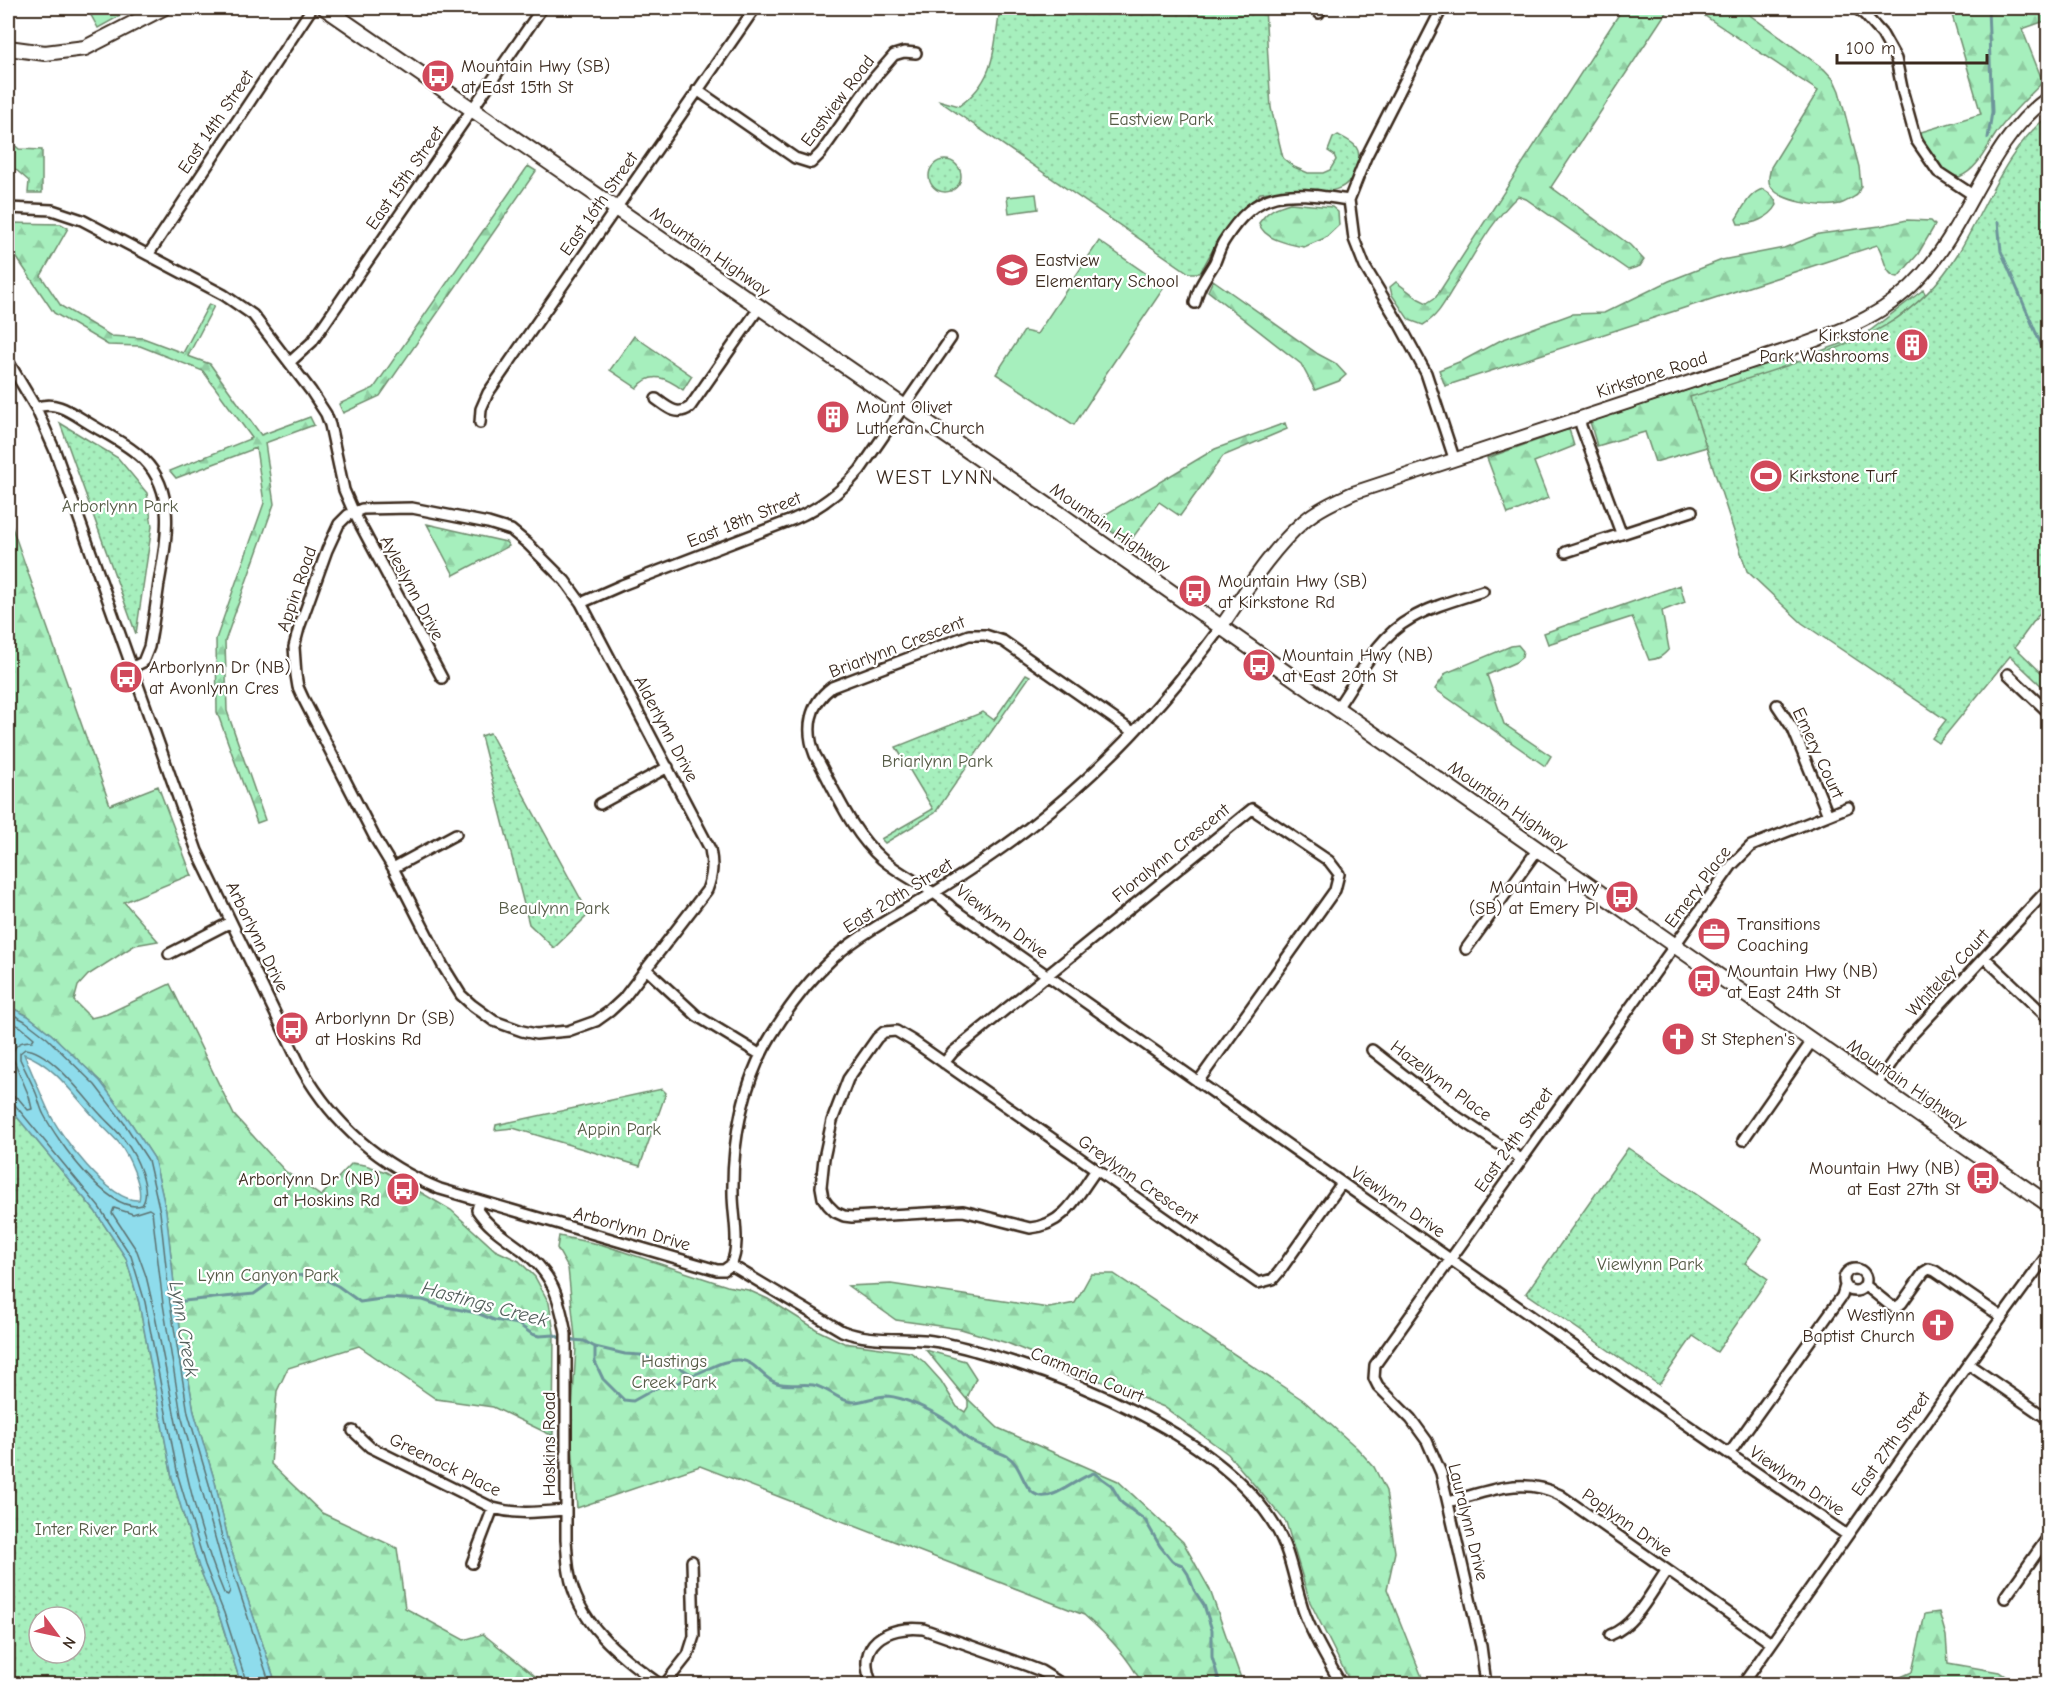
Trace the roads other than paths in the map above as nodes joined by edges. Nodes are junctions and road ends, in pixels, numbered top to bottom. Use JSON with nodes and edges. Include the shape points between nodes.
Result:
{"nodes":[{"id":1,"x":163,"y":8,"type":"edge"},
{"id":2,"x":312,"y":8,"type":"edge"},
{"id":3,"x":325,"y":8,"type":"edge"},
{"id":4,"x":542,"y":8,"type":"edge"},
{"id":5,"x":755,"y":8,"type":"edge"},
{"id":6,"x":1442,"y":8,"type":"edge"},
{"id":7,"x":1856,"y":8,"type":"edge"},
{"id":8,"x":8,"y":48,"type":"edge"},
{"id":9,"x":916,"y":53,"type":"dead end"},
{"id":10,"x":697,"y":90,"type":"junction"},
{"id":11,"x":2049,"y":98,"type":"edge"},
{"id":12,"x":473,"y":110,"type":"junction"},
{"id":13,"x":1973,"y":195,"type":"junction"},
{"id":14,"x":1349,"y":200,"type":"junction"},
{"id":15,"x":8,"y":208,"type":"edge"},
{"id":16,"x":616,"y":209,"type":"junction"},
{"id":17,"x":148,"y":255,"type":"junction"},
{"id":18,"x":1195,"y":303,"type":"dead end"},
{"id":19,"x":759,"y":308,"type":"junction"},
{"id":20,"x":951,"y":338,"type":"dead end"},
{"id":21,"x":8,"y":361,"type":"edge"},
{"id":22,"x":290,"y":362,"type":"junction"},
{"id":23,"x":656,"y":399,"type":"dead end"},
{"id":24,"x":902,"y":407,"type":"junction"},
{"id":25,"x":36,"y":408,"type":"junction"},
{"id":26,"x":1580,"y":417,"type":"junction"},
{"id":27,"x":480,"y":423,"type":"dead end"},
{"id":28,"x":1455,"y":458,"type":"junction"},
{"id":29,"x":1692,"y":512,"type":"dead end"},
{"id":30,"x":354,"y":513,"type":"junction"},
{"id":31,"x":1620,"y":533,"type":"junction"},
{"id":32,"x":1566,"y":552,"type":"dead end"},
{"id":33,"x":1483,"y":591,"type":"dead end"},
{"id":34,"x":581,"y":603,"type":"junction"},
{"id":35,"x":1221,"y":627,"type":"junction"},
{"id":36,"x":131,"y":668,"type":"junction"},
{"id":37,"x":2008,"y":674,"type":"dead end"},
{"id":38,"x":441,"y":678,"type":"dead end"},
{"id":39,"x":1778,"y":705,"type":"dead end"},
{"id":40,"x":1337,"y":708,"type":"junction"},
{"id":41,"x":2049,"y":712,"type":"edge"},
{"id":42,"x":1133,"y":732,"type":"junction"},
{"id":43,"x":668,"y":766,"type":"junction"},
{"id":44,"x":600,"y":804,"type":"dead end"},
{"id":45,"x":1848,"y":807,"type":"dead end"},
{"id":46,"x":1828,"y":815,"type":"junction"},
{"id":47,"x":456,"y":834,"type":"dead end"},
{"id":48,"x":1538,"y":849,"type":"junction"},
{"id":49,"x":393,"y":868,"type":"junction"},
{"id":50,"x":2049,"y":889,"type":"edge"},
{"id":51,"x":934,"y":893,"type":"junction"},
{"id":52,"x":231,"y":922,"type":"junction"},
{"id":53,"x":1674,"y":945,"type":"junction"},
{"id":54,"x":1467,"y":949,"type":"dead end"},
{"id":55,"x":169,"y":954,"type":"dead end"},
{"id":56,"x":1985,"y":958,"type":"junction"},
{"id":57,"x":646,"y":969,"type":"junction"},
{"id":58,"x":1047,"y":976,"type":"junction"},
{"id":59,"x":2049,"y":1018,"type":"edge"},
{"id":60,"x":1812,"y":1041,"type":"junction"},
{"id":61,"x":1372,"y":1050,"type":"dead end"},
{"id":62,"x":761,"y":1055,"type":"junction"},
{"id":63,"x":944,"y":1063,"type":"junction"},
{"id":64,"x":1198,"y":1082,"type":"junction"},
{"id":65,"x":1876,"y":1084,"type":"junction"},
{"id":66,"x":1743,"y":1140,"type":"dead end"},
{"id":67,"x":1521,"y":1158,"type":"junction"},
{"id":68,"x":1096,"y":1170,"type":"junction"},
{"id":69,"x":1342,"y":1183,"type":"junction"},
{"id":70,"x":479,"y":1202,"type":"junction"},
{"id":71,"x":2049,"y":1204,"type":"edge"},
{"id":72,"x":2049,"y":1254,"type":"edge"},
{"id":73,"x":1450,"y":1259,"type":"junction"},
{"id":74,"x":731,"y":1265,"type":"junction"},
{"id":75,"x":1865,"y":1285,"type":"junction"},
{"id":76,"x":1845,"y":1287,"type":"junction"},
{"id":77,"x":2002,"y":1317,"type":"junction"},
{"id":78,"x":1382,"y":1353,"type":"joint"},
{"id":79,"x":1968,"y":1364,"type":"junction"},
{"id":80,"x":2049,"y":1419,"type":"edge"},
{"id":81,"x":353,"y":1431,"type":"dead end"},
{"id":82,"x":1729,"y":1454,"type":"junction"},
{"id":83,"x":1448,"y":1502,"type":"junction"},
{"id":84,"x":493,"y":1508,"type":"junction"},
{"id":85,"x":566,"y":1510,"type":"junction"},
{"id":86,"x":1847,"y":1535,"type":"junction"},
{"id":87,"x":2049,"y":1537,"type":"edge"},
{"id":88,"x":692,"y":1561,"type":"dead end"},
{"id":89,"x":471,"y":1563,"type":"dead end"},
{"id":90,"x":1667,"y":1570,"type":"junction"},
{"id":91,"x":2005,"y":1598,"type":"dead end"},
{"id":92,"x":1610,"y":1635,"type":"dead end"},
{"id":93,"x":1771,"y":1643,"type":"junction"},
{"id":94,"x":659,"y":1684,"type":"edge"},
{"id":95,"x":665,"y":1684,"type":"edge"},
{"id":96,"x":872,"y":1684,"type":"edge"},
{"id":97,"x":1062,"y":1684,"type":"edge"},
{"id":98,"x":1341,"y":1684,"type":"edge"},
{"id":99,"x":1486,"y":1684,"type":"edge"},
{"id":100,"x":1743,"y":1684,"type":"edge"}],
"edges":[{"from":1,"to":8,"type":"main road","via":[[86,48],[45,52]]},
{"from":2,"to":17,"type":"street","name":"East 14th Street"},
{"from":3,"to":12,"type":"main road","name":"Mountain Highway"},
{"from":4,"to":12,"type":"street","name":"East 15th Street"},
{"from":5,"to":10,"type":"street","name":"East 16th Street"},
{"from":6,"to":14,"type":"street","via":[[1366,157]]},
{"from":7,"to":13,"type":"street","via":[[1882,34],[1896,59],[1916,140],[1938,172]]},
{"from":9,"to":10,"type":"street","name":"Eastview Road","via":[[904,51],[894,55],[811,163],[795,158]]},
{"from":10,"to":16,"type":"street","name":"East 16th Street"},
{"from":11,"to":13,"type":"street","name":"Kirkstone Road","via":[[2012,131]]},
{"from":12,"to":16,"type":"main road","name":"Mountain Highway"},
{"from":12,"to":22,"type":"street","name":"East 15th Street","via":[[312,342]]},
{"from":13,"to":26,"type":"street","name":"Kirkstone Road","via":[[1923,274],[1879,313],[1841,332]]},
{"from":14,"to":18,"type":"street","via":[[1280,195],[1250,207],[1222,242]]},
{"from":14,"to":28,"type":"street","via":[[1354,239],[1373,282],[1425,373]]},
{"from":15,"to":17,"type":"street","via":[[65,212]]},
{"from":16,"to":19,"type":"main road","name":"Mountain Highway"},
{"from":16,"to":27,"type":"street","name":"East 16th Street","via":[[488,393]]},
{"from":17,"to":22,"type":"street","via":[[242,306],[264,326]]},
{"from":19,"to":23,"type":"street","via":[[690,407],[674,411]]},
{"from":19,"to":24,"type":"main road","name":"Mountain Highway"},
{"from":20,"to":24,"type":"street","name":"East 18th Street"},
{"from":21,"to":25,"type":"street","name":"Arborlynn Drive"},
{"from":22,"to":30,"type":"street","via":[[326,414],[344,490]]},
{"from":24,"to":34,"type":"street","name":"East 18th Street","via":[[848,484],[811,512]]},
{"from":24,"to":35,"type":"main road","name":"Mountain Highway"},
{"from":25,"to":36,"type":"street","name":"Arborlynn Drive"},
{"from":25,"to":36,"type":"street","via":[[51,404],[67,410],[136,453],[158,481],[167,533],[149,647],[143,662]]},
{"from":26,"to":28,"type":"street","name":"Kirkstone Road"},
{"from":26,"to":31,"type":"street"},
{"from":28,"to":35,"type":"street","name":"Kirkstone Road","via":[[1353,493],[1306,519],[1267,561]]},
{"from":29,"to":31,"type":"street"},
{"from":30,"to":34,"type":"street","name":"Alderlynn Drive","via":[[362,509],[412,508],[511,530],[565,581]]},
{"from":30,"to":38,"type":"street","name":"Ayleslynn Drive"},
{"from":30,"to":49,"type":"street","name":"Appin Road","via":[[339,524],[308,601],[294,647],[296,675],[308,707]]},
{"from":31,"to":32,"type":"street"},
{"from":33,"to":40,"type":"street","via":[[1421,613],[1399,626],[1380,646]]},
{"from":34,"to":43,"type":"street","name":"Alderlynn Drive"},
{"from":35,"to":40,"type":"main road","name":"Mountain Highway"},
{"from":35,"to":42,"type":"street","name":"East 20th Street"},
{"from":36,"to":52,"type":"street","name":"Arborlynn Drive","via":[[197,851]]},
{"from":37,"to":41,"type":"street"},
{"from":39,"to":46,"type":"street","name":"Emery Court","via":[[1793,729]]},
{"from":40,"to":48,"type":"main road","name":"Mountain Highway"},
{"from":42,"to":51,"type":"street","name":"East 20th Street","via":[[1025,831]]},
{"from":42,"to":51,"type":"street","name":"Briarlynn Crescent","via":[[1004,641],[976,634],[843,682],[823,694],[811,717],[810,742],[857,832],[896,870]]},
{"from":43,"to":44,"type":"street"},
{"from":43,"to":57,"type":"street","name":"Alderlynn Drive","via":[[704,835],[713,866],[707,890]]},
{"from":45,"to":46,"type":"street","name":"Emery Place"},
{"from":46,"to":53,"type":"street","name":"Emery Place","via":[[1751,846],[1721,878]]},
{"from":47,"to":49,"type":"street"},
{"from":48,"to":53,"type":"main road","name":"Mountain Highway"},
{"from":48,"to":54,"type":"street"},
{"from":49,"to":57,"type":"street","name":"Appin Road","via":[[461,994],[483,1014],[507,1027],[536,1034],[580,1028],[610,1011]]},
{"from":50,"to":56,"type":"street","name":"Whiteley Court"},
{"from":51,"to":58,"type":"street","name":"Viewlynn Drive"},
{"from":51,"to":62,"type":"street","name":"East 20th Street","via":[[832,959],[787,1012]]},
{"from":52,"to":55,"type":"street"},
{"from":52,"to":70,"type":"street","name":"Arborlynn Drive","via":[[312,1088],[332,1113],[365,1146],[399,1170]]},
{"from":53,"to":60,"type":"main road","name":"Mountain Highway"},
{"from":53,"to":67,"type":"street","name":"East 24th Street"},
{"from":56,"to":59,"type":"street"},
{"from":56,"to":65,"type":"street","name":"Whiteley Court","via":[[1909,1038]]},
{"from":57,"to":62,"type":"street","via":[[697,1016]]},
{"from":58,"to":63,"type":"street","name":"Floralynn Crescent"},
{"from":58,"to":64,"type":"street","name":"Viewlynn Drive"},
{"from":58,"to":64,"type":"street","name":"Floralynn Crescent","via":[[1252,808],[1283,829],[1335,867],[1339,874],[1335,890]]},
{"from":60,"to":65,"type":"main road","name":"Mountain Highway"},
{"from":60,"to":66,"type":"street"},
{"from":61,"to":67,"type":"street","name":"Hazellynn Place","via":[[1456,1116]]},
{"from":62,"to":74,"type":"street","name":"East 20th Street","via":[[735,1147],[736,1252]]},
{"from":63,"to":68,"type":"street","name":"Greylynn Crescent"},
{"from":63,"to":68,"type":"street","name":"Greylynn Crescent","via":[[904,1035],[888,1031],[878,1038],[848,1079],[832,1121],[821,1187],[823,1197],[835,1212],[852,1217],[963,1211],[1019,1226],[1041,1227],[1061,1217]]},
{"from":64,"to":69,"type":"street","name":"Viewlynn Drive"},
{"from":65,"to":71,"type":"main road","name":"Mountain Highway"},
{"from":67,"to":73,"type":"street","name":"East 24th Street"},
{"from":68,"to":69,"type":"street","name":"Greylynn Crescent","via":[[1258,1283],[1273,1279],[1280,1272]]},
{"from":69,"to":73,"type":"street","name":"Viewlynn Drive"},
{"from":70,"to":74,"type":"street","name":"Arborlynn Drive","via":[[717,1270]]},
{"from":70,"to":85,"type":"street","name":"Hoskins Road","via":[[477,1210],[484,1220],[543,1270],[561,1305],[566,1334]]},
{"from":72,"to":77,"type":"street","name":"East 27th Street"},
{"from":73,"to":78,"type":"street","name":"East 24th Street"},
{"from":73,"to":82,"type":"street","name":"Viewlynn Drive"},
{"from":74,"to":98,"type":"street","name":"Carmaria Court","via":[[854,1336],[924,1340],[988,1354],[1121,1404],[1189,1444],[1240,1484],[1276,1527],[1305,1614]]},
{"from":75,"to":76,"type":"street","via":[[1857,1291]]},
{"from":75,"to":76,"type":"street","via":[[1865,1275],[1855,1269],[1844,1276]]},
{"from":75,"to":77,"type":"street","via":[[1897,1307],[1929,1269]]},
{"from":76,"to":82,"type":"street"},
{"from":77,"to":79,"type":"street","name":"East 27th Street"},
{"from":78,"to":83,"type":"street","name":"Lauralynn Drive","via":[[1375,1365],[1374,1378],[1427,1441]]},
{"from":79,"to":80,"type":"street"},
{"from":79,"to":86,"type":"street","name":"East 27th Street"},
{"from":81,"to":84,"type":"street","name":"Greenock Place","via":[[370,1447]]},
{"from":82,"to":86,"type":"street","name":"Viewlynn Drive"},
{"from":83,"to":90,"type":"street","name":"Poplynn Drive","via":[[1521,1484],[1546,1488]]},
{"from":83,"to":99,"type":"street","name":"Lauralynn Drive"},
{"from":84,"to":85,"type":"street","name":"Greenock Place","via":[[508,1513]]},
{"from":84,"to":89,"type":"street"},
{"from":85,"to":94,"type":"street","name":"Hoskins Road","via":[[569,1573],[586,1617],[611,1646]]},
{"from":86,"to":93,"type":"street","name":"East 27th Street"},
{"from":87,"to":91,"type":"street"},
{"from":88,"to":95,"type":"street","via":[[694,1636],[688,1655]]},
{"from":90,"to":92,"type":"street","via":[[1633,1618]]},
{"from":90,"to":93,"type":"street","name":"Poplynn Drive"},
{"from":93,"to":100,"type":"street","name":"East 27th Street"},
{"from":96,"to":97,"type":"street","via":[[867,1667],[870,1650],[884,1635],[907,1627],[923,1629],[1028,1666]]}]}
